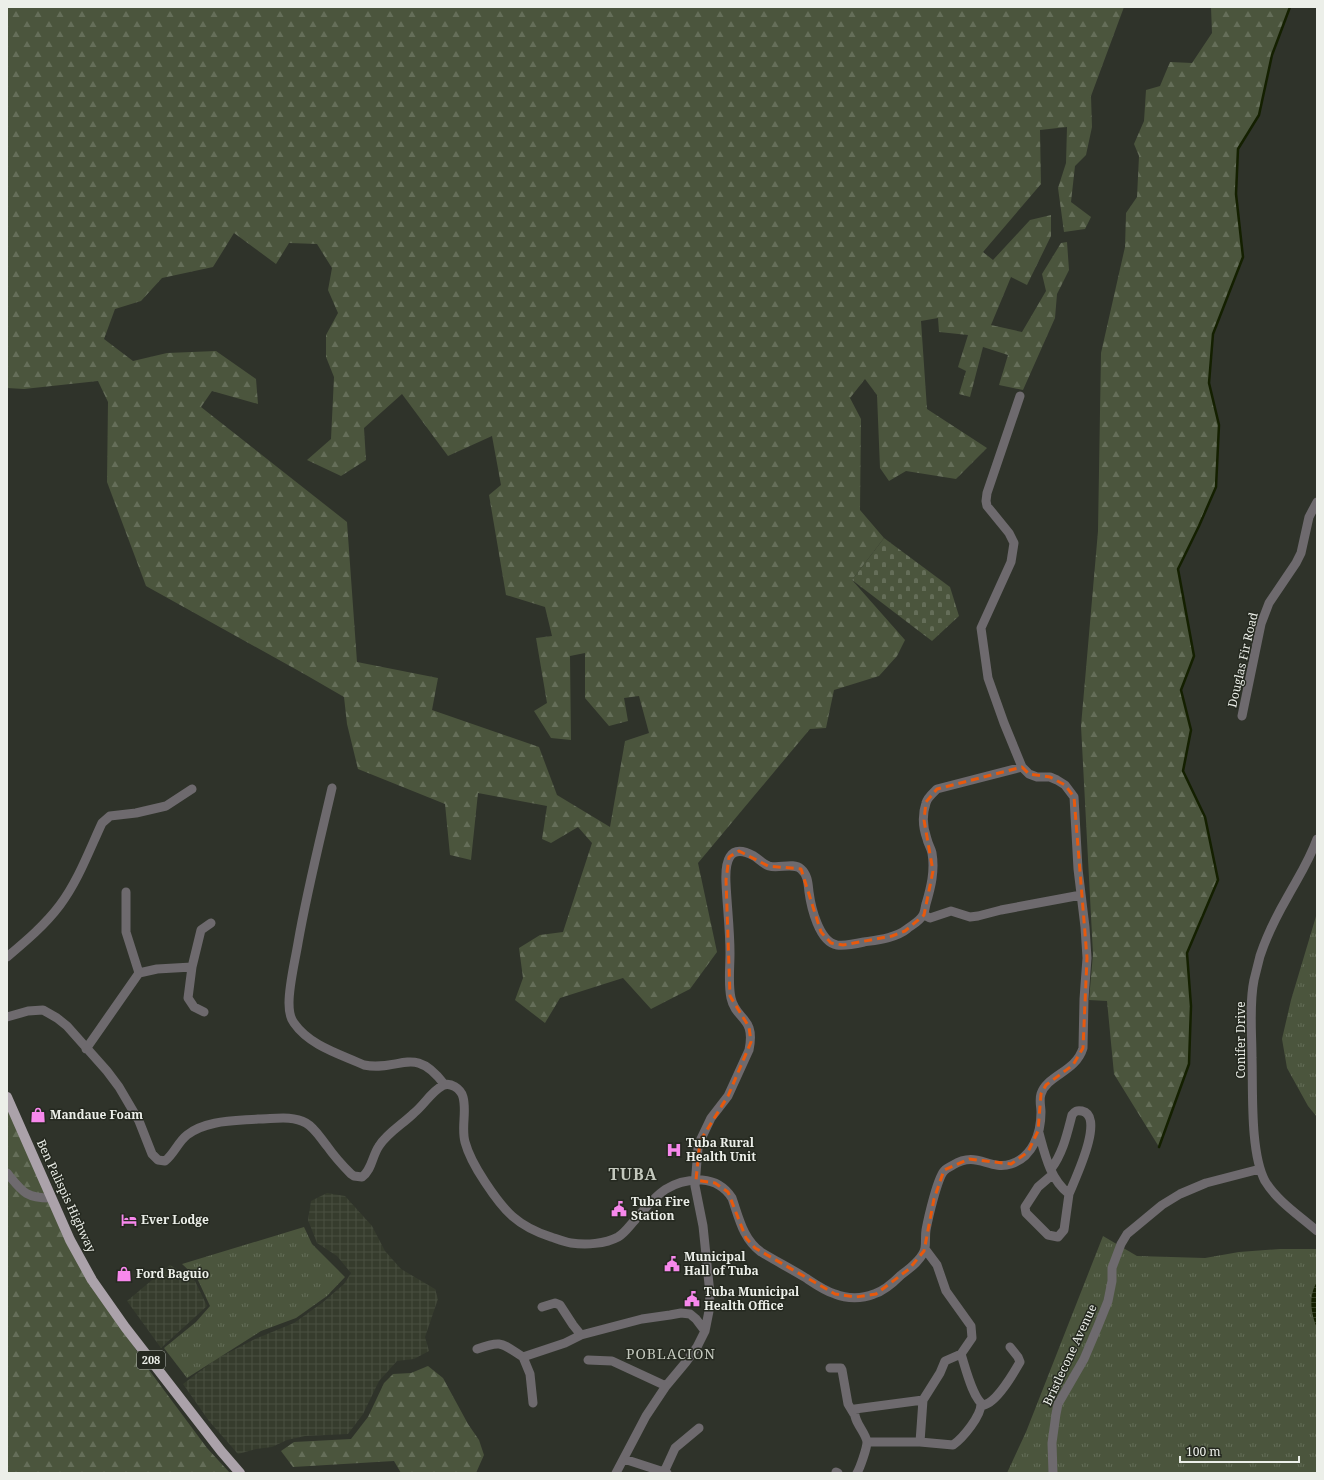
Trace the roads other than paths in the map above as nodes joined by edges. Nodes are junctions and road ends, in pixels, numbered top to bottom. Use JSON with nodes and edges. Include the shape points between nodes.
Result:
{"nodes":[{"id":1,"x":1020,"y":396,"type":"dead end"},
{"id":2,"x":1317,"y":502,"type":"edge"},
{"id":3,"x":1242,"y":716,"type":"dead end"},
{"id":4,"x":1022,"y":767,"type":"junction"},
{"id":5,"x":332,"y":788,"type":"dead end"},
{"id":6,"x":192,"y":789,"type":"dead end"},
{"id":7,"x":1317,"y":840,"type":"edge"},
{"id":8,"x":126,"y":892,"type":"dead end"},
{"id":9,"x":1081,"y":895,"type":"junction"},
{"id":10,"x":924,"y":915,"type":"junction"},
{"id":11,"x":211,"y":923,"type":"dead end"},
{"id":12,"x":7,"y":957,"type":"edge"},
{"id":13,"x":192,"y":967,"type":"junction"},
{"id":14,"x":139,"y":973,"type":"junction"},
{"id":15,"x":204,"y":1012,"type":"dead end"},
{"id":16,"x":7,"y":1017,"type":"edge"},
{"id":17,"x":86,"y":1048,"type":"junction"},
{"id":18,"x":444,"y":1084,"type":"junction"},
{"id":19,"x":7,"y":1097,"type":"edge"},
{"id":20,"x":1038,"y":1131,"type":"junction"},
{"id":21,"x":1260,"y":1169,"type":"junction"},
{"id":22,"x":1051,"y":1172,"type":"junction"},
{"id":23,"x":7,"y":1173,"type":"edge"},
{"id":24,"x":696,"y":1180,"type":"junction"},
{"id":25,"x":1068,"y":1194,"type":"junction"},
{"id":26,"x":50,"y":1198,"type":"junction"},
{"id":27,"x":1317,"y":1232,"type":"edge"},
{"id":28,"x":925,"y":1249,"type":"junction"},
{"id":29,"x":542,"y":1307,"type":"dead end"},
{"id":30,"x":705,"y":1331,"type":"junction"},
{"id":31,"x":581,"y":1334,"type":"junction"},
{"id":32,"x":1010,"y":1347,"type":"dead end"},
{"id":33,"x":476,"y":1349,"type":"dead end"},
{"id":34,"x":961,"y":1354,"type":"junction"},
{"id":35,"x":523,"y":1356,"type":"junction"},
{"id":36,"x":588,"y":1360,"type":"dead end"},
{"id":37,"x":830,"y":1368,"type":"dead end"},
{"id":38,"x":666,"y":1386,"type":"junction"},
{"id":39,"x":923,"y":1400,"type":"junction"},
{"id":40,"x":533,"y":1403,"type":"dead end"},
{"id":41,"x":981,"y":1404,"type":"junction"},
{"id":42,"x":854,"y":1414,"type":"junction"},
{"id":43,"x":699,"y":1428,"type":"dead end"},
{"id":44,"x":867,"y":1442,"type":"junction"},
{"id":45,"x":920,"y":1442,"type":"junction"},
{"id":46,"x":624,"y":1459,"type":"junction"},
{"id":47,"x":240,"y":1473,"type":"edge"},
{"id":48,"x":616,"y":1473,"type":"edge"},
{"id":49,"x":665,"y":1473,"type":"edge"},
{"id":50,"x":857,"y":1473,"type":"edge"},
{"id":51,"x":1053,"y":1473,"type":"edge"}],
"edges":[{"from":1,"to":4,"type":"street","via":[[986,501],[1012,538],[1014,551],[981,628],[988,678]]},
{"from":2,"to":3,"type":"street","name":"Douglas Fir Road","via":[[1309,517],[1301,553],[1269,603],[1261,624]]},
{"from":4,"to":9,"type":"street","via":[[1029,774],[1058,780],[1074,797]]},
{"from":4,"to":10,"type":"street","via":[[937,789],[926,802],[924,829],[931,851],[933,881]]},
{"from":5,"to":18,"type":"street","via":[[301,924],[288,1001],[290,1016],[294,1024],[309,1039],[323,1047],[370,1066],[416,1062],[433,1072]]},
{"from":6,"to":12,"type":"street","via":[[166,806],[105,819],[77,878],[60,904],[30,938]]},
{"from":7,"to":21,"type":"street","name":"Conifer Drive","via":[[1310,858],[1270,931],[1254,981],[1254,1126]]},
{"from":8,"to":14,"type":"street","via":[[126,932]]},
{"from":9,"to":10,"type":"street","via":[[978,916],[970,917],[951,911],[930,918]]},
{"from":9,"to":20,"type":"street","via":[[1087,958],[1083,1048],[1073,1065],[1046,1085],[1041,1094]]},
{"from":10,"to":24,"type":"street","via":[[905,931],[892,936],[852,945],[836,945],[827,940],[821,932],[810,903],[807,880],[801,869],[792,866],[768,866],[754,856],[739,851],[729,857],[726,880],[730,996],[749,1027],[751,1042],[728,1096],[700,1141]]},
{"from":11,"to":13,"type":"street","via":[[201,930]]},
{"from":13,"to":14,"type":"street"},
{"from":13,"to":15,"type":"street","via":[[188,998],[194,1007]]},
{"from":14,"to":17,"type":"street"},
{"from":16,"to":17,"type":"street","via":[[43,1010],[67,1026]]},
{"from":17,"to":18,"type":"street","via":[[119,1087],[138,1121],[152,1154],[161,1161],[169,1158],[188,1134],[214,1123],[286,1118],[307,1124],[351,1174],[362,1177],[382,1141]]},
{"from":18,"to":24,"type":"street","via":[[456,1087],[463,1096],[464,1135],[476,1169],[509,1214],[526,1227],[540,1233],[578,1244],[611,1240],[626,1230],[645,1207],[666,1188]]},
{"from":19,"to":26,"type":"main road","name":"Ben Palispis Highway","number":"208"},
{"from":20,"to":22,"type":"street"},
{"from":20,"to":28,"type":"street","via":[[1036,1143],[1019,1160],[1011,1164],[1001,1165],[969,1159],[944,1170],[926,1230]]},
{"from":21,"to":27,"type":"street","name":"Conifer Drive","via":[[1270,1189]]},
{"from":21,"to":51,"type":"street","name":"Bristlecone Avenue","via":[[1206,1183],[1180,1194],[1162,1205],[1127,1234],[1112,1268],[1108,1301],[1098,1326],[1084,1359],[1058,1404],[1052,1443]]},
{"from":22,"to":25,"type":"street","via":[[1056,1182]]},
{"from":22,"to":25,"type":"street","via":[[1025,1207],[1026,1213],[1048,1235],[1058,1236],[1064,1230]]},
{"from":22,"to":25,"type":"street","via":[[1063,1148],[1074,1111],[1086,1112],[1092,1121],[1092,1127],[1082,1162]]},
{"from":23,"to":26,"type":"street","via":[[26,1194]]},
{"from":24,"to":28,"type":"street","via":[[715,1183],[728,1192],[746,1238],[755,1248],[835,1294],[856,1298],[876,1294],[909,1269]]},
{"from":24,"to":30,"type":"street","via":[[709,1272],[709,1311]]},
{"from":26,"to":47,"type":"main road","name":"Ben Palispis Highway","number":"208","via":[[96,1285],[125,1327]]},
{"from":28,"to":34,"type":"street","via":[[937,1265],[946,1291],[972,1330],[972,1338]]},
{"from":29,"to":31,"type":"street","via":[[560,1305]]},
{"from":30,"to":31,"type":"street","via":[[690,1314],[681,1313],[642,1319]]},
{"from":30,"to":38,"type":"street","via":[[690,1358]]},
{"from":31,"to":35,"type":"street","via":[[565,1343]]},
{"from":32,"to":41,"type":"street","via":[[1020,1362],[997,1396],[989,1404]]},
{"from":33,"to":35,"type":"street","via":[[501,1344]]},
{"from":34,"to":39,"type":"street","via":[[944,1361],[940,1373]]},
{"from":34,"to":41,"type":"street"},
{"from":35,"to":40,"type":"street","via":[[530,1374]]},
{"from":36,"to":38,"type":"street","via":[[612,1361]]},
{"from":37,"to":42,"type":"street","via":[[841,1368],[848,1404]]},
{"from":38,"to":46,"type":"street","via":[[646,1416]]},
{"from":39,"to":42,"type":"street","via":[[856,1408]]},
{"from":39,"to":45,"type":"street"},
{"from":41,"to":45,"type":"street","via":[[979,1414],[955,1444]]},
{"from":42,"to":44,"type":"street"},
{"from":43,"to":49,"type":"street","via":[[675,1448]]},
{"from":44,"to":45,"type":"street"},
{"from":44,"to":50,"type":"street"},
{"from":46,"to":48,"type":"street"},
{"from":46,"to":49,"type":"street"}]}
